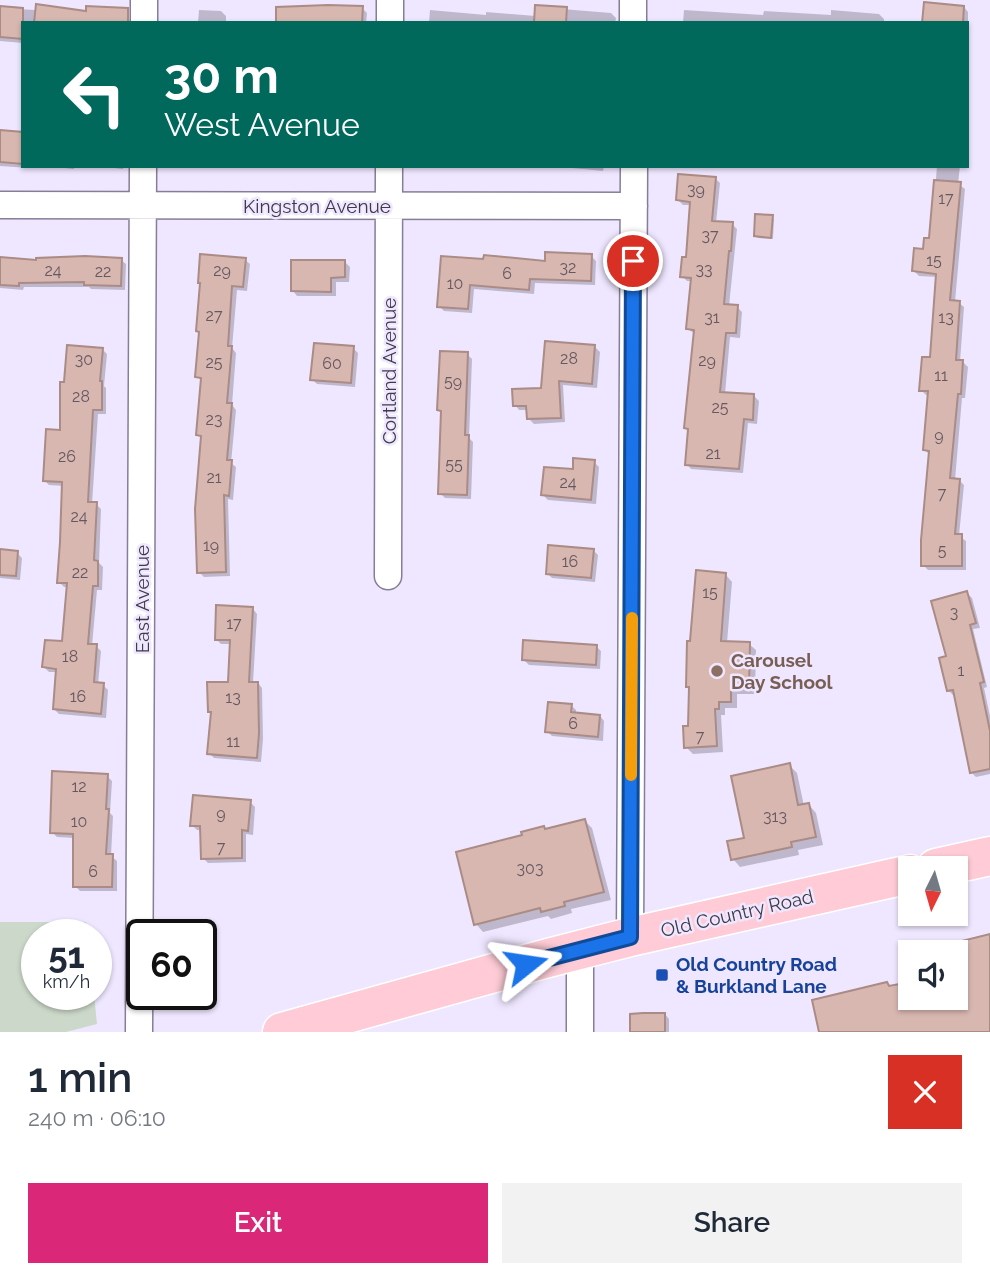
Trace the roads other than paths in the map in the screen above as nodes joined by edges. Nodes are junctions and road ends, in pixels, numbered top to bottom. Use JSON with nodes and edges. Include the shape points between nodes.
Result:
{"nodes":[{"id":1,"x":144,"y":0,"type":"edge"},
{"id":2,"x":390,"y":0,"type":"edge"},
{"id":3,"x":633,"y":0,"type":"edge"},
{"id":4,"x":144,"y":21,"type":"edge"},
{"id":5,"x":390,"y":21,"type":"edge"},
{"id":6,"x":633,"y":21,"type":"edge"},
{"id":7,"x":143,"y":168,"type":"edge"},
{"id":8,"x":389,"y":168,"type":"edge"},
{"id":9,"x":634,"y":168,"type":"edge"},
{"id":10,"x":0,"y":205,"type":"edge"},
{"id":11,"x":143,"y":205,"type":"junction"},
{"id":12,"x":389,"y":206,"type":"junction"},
{"id":13,"x":634,"y":206,"type":"junction"},
{"id":14,"x":388,"y":576,"type":"dead end"},
{"id":15,"x":990,"y":856,"type":"edge"},
{"id":16,"x":968,"y":861,"type":"edge"},
{"id":17,"x":898,"y":877,"type":"edge"},
{"id":18,"x":630,"y":937,"type":"junction"},
{"id":19,"x":580,"y":950,"type":"junction"},
{"id":20,"x":289,"y":1031,"type":"edge"},
{"id":21,"x":139,"y":1032,"type":"edge"},
{"id":22,"x":580,"y":1032,"type":"edge"}],
"edges":[{"from":1,"to":4,"type":"street"},
{"from":2,"to":5,"type":"street"},
{"from":3,"to":6,"type":"street"},
{"from":7,"to":11,"type":"street","name":"East Avenue"},
{"from":8,"to":12,"type":"street","name":"Cortland Avenue"},
{"from":9,"to":13,"type":"street"},
{"from":10,"to":11,"type":"street","name":"Kingston Avenue"},
{"from":11,"to":12,"type":"street","name":"Kingston Avenue"},
{"from":11,"to":21,"type":"street","name":"East Avenue"},
{"from":12,"to":13,"type":"street","name":"Kingston Avenue"},
{"from":12,"to":14,"type":"street","name":"Cortland Avenue"},
{"from":13,"to":18,"type":"street"},
{"from":15,"to":16,"type":"main road"},
{"from":17,"to":18,"type":"main road","name":"Old Country Road"},
{"from":18,"to":19,"type":"main road","name":"Old Country Road"},
{"from":19,"to":20,"type":"main road","name":"Old Country Road"},
{"from":19,"to":22,"type":"street"}]}
